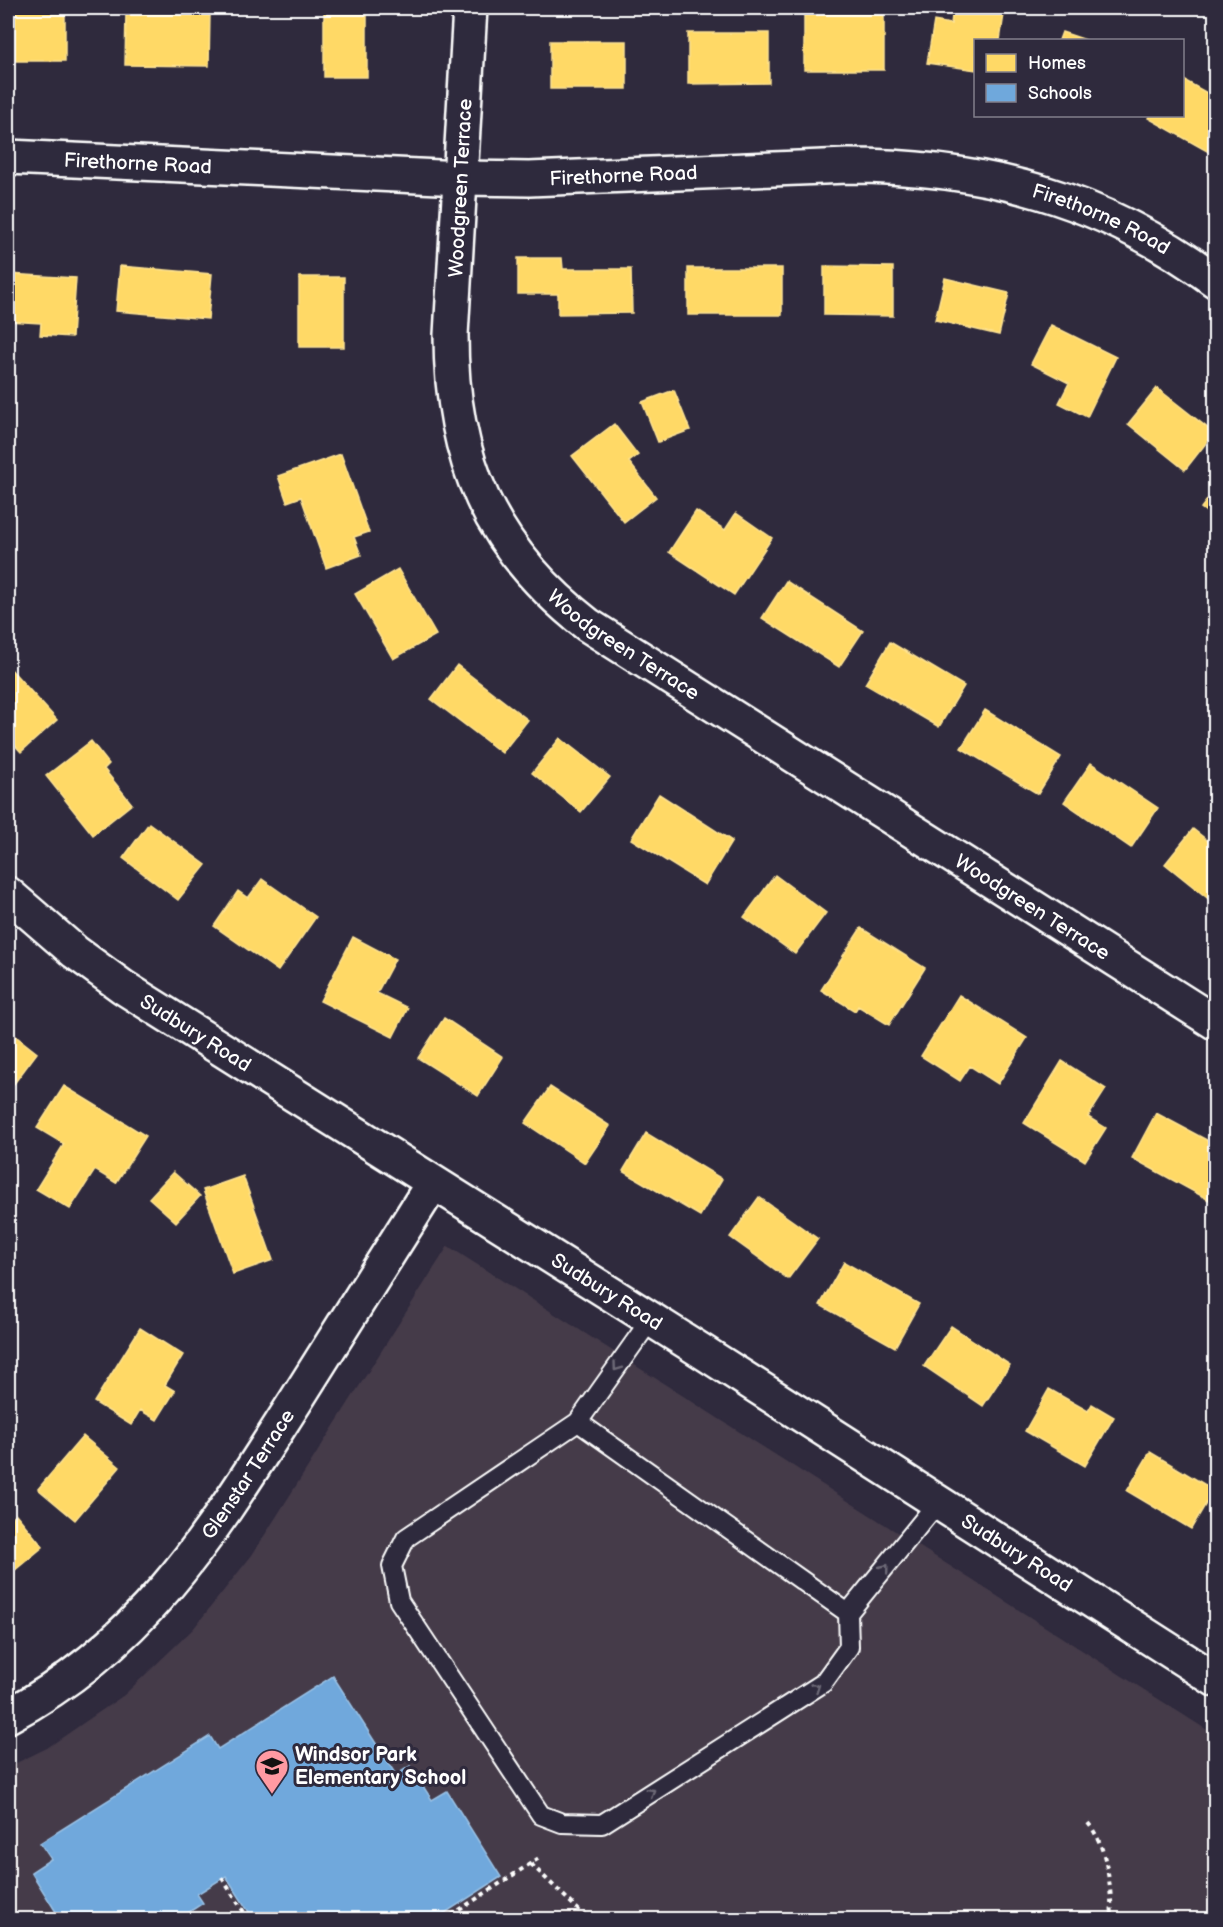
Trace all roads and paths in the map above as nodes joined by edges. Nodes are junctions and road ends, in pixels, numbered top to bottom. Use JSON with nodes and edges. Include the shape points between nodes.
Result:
{"nodes":[{"id":1,"x":470,"y":8,"type":"edge"},
{"id":2,"x":8,"y":157,"type":"edge"},
{"id":3,"x":461,"y":178,"type":"junction"},
{"id":4,"x":1215,"y":281,"type":"edge"},
{"id":5,"x":8,"y":894,"type":"edge"},
{"id":6,"x":1215,"y":1023,"type":"edge"},
{"id":7,"x":434,"y":1183,"type":"junction"},
{"id":8,"x":651,"y":1319,"type":"junction"},
{"id":9,"x":578,"y":1422,"type":"junction"},
{"id":10,"x":938,"y":1502,"type":"junction"},
{"id":11,"x":848,"y":1613,"type":"junction"},
{"id":12,"x":1215,"y":1680,"type":"edge"},
{"id":13,"x":8,"y":1716,"type":"edge"},
{"id":14,"x":1088,"y":1823,"type":"dead end"},
{"id":15,"x":539,"y":1858,"type":"dead end"},
{"id":16,"x":531,"y":1864,"type":"junction"},
{"id":17,"x":222,"y":1878,"type":"dead end"},
{"id":18,"x":249,"y":1920,"type":"edge"},
{"id":19,"x":444,"y":1920,"type":"edge"},
{"id":20,"x":589,"y":1920,"type":"edge"},
{"id":21,"x":1112,"y":1920,"type":"edge"}],
"edges":[{"from":1,"to":3,"type":"street","name":"Woodgreen Terrace"},
{"from":2,"to":3,"type":"street","name":"Firethorne Road"},
{"from":3,"to":4,"type":"street","name":"Firethorne Road","via":[[529,179],[848,166],[962,173],[1028,187],[1093,211],[1180,255]]},
{"from":3,"to":6,"type":"street","name":"Woodgreen Terrace","via":[[451,335],[455,413],[466,462],[486,509],[513,551],[547,590],[588,625]]},
{"from":5,"to":7,"type":"street","name":"Sudbury Road","via":[[123,987]]},
{"from":7,"to":8,"type":"street","name":"Sudbury Road"},
{"from":7,"to":13,"type":"street","name":"Glenstar Terrace","via":[[215,1527],[166,1589],[111,1645],[64,1682]]},
{"from":8,"to":9,"type":"lane","one_way":true},
{"from":8,"to":10,"type":"street","name":"Sudbury Road"},
{"from":9,"to":11,"type":"lane"},
{"from":9,"to":11,"type":"lane","one_way":true,"via":[[406,1538],[392,1566],[399,1601],[541,1815],[561,1823],[602,1824],[823,1683],[849,1647]]},
{"from":11,"to":10,"type":"lane","one_way":true},
{"from":10,"to":12,"type":"street","name":"Sudbury Road"},
{"from":14,"to":21,"type":"path","via":[[1103,1854]]},
{"from":15,"to":16,"type":"path"},
{"from":16,"to":19,"type":"path"},
{"from":16,"to":20,"type":"path"},
{"from":17,"to":18,"type":"path"}]}
